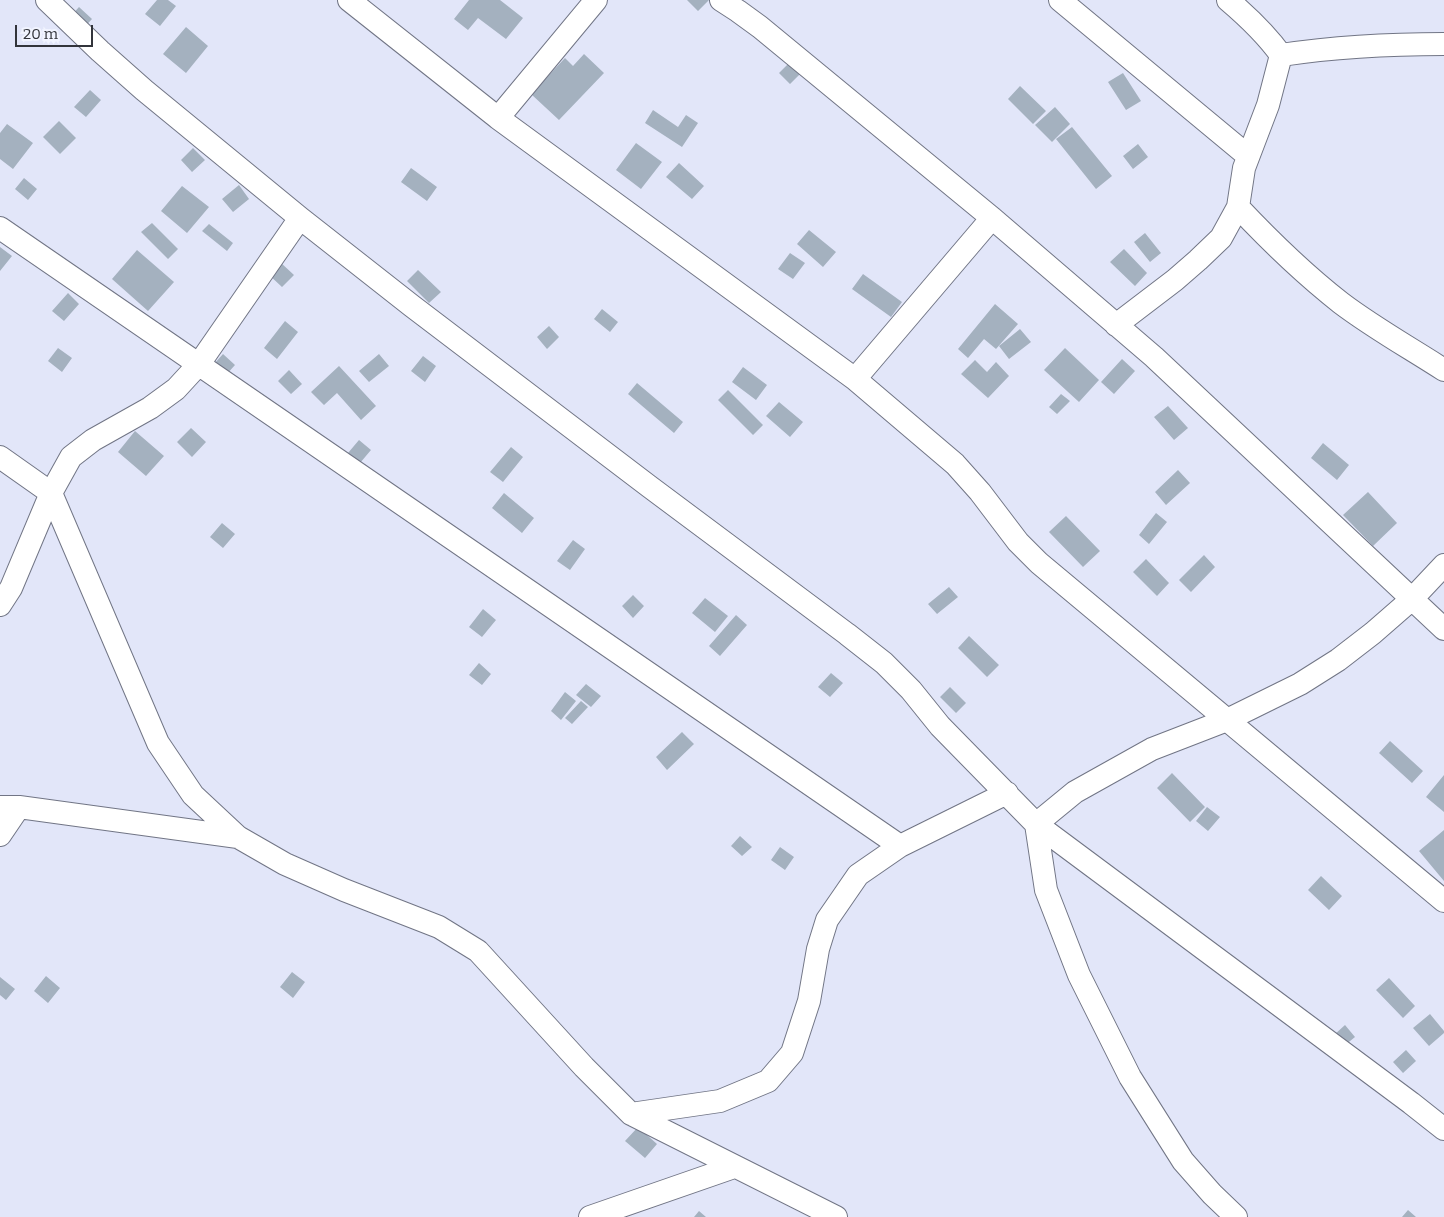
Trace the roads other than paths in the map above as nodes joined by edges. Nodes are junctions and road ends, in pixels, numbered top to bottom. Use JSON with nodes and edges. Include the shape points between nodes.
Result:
{"nodes":[{"id":1,"x":48,"y":0,"type":"edge"},
{"id":2,"x":349,"y":0,"type":"edge"},
{"id":3,"x":596,"y":0,"type":"edge"},
{"id":4,"x":721,"y":0,"type":"edge"},
{"id":5,"x":1228,"y":0,"type":"edge"},
{"id":6,"x":1063,"y":1,"type":"edge"},
{"id":7,"x":1444,"y":44,"type":"edge"},
{"id":8,"x":1281,"y":55,"type":"junction"},
{"id":9,"x":498,"y":118,"type":"junction"},
{"id":10,"x":1248,"y":156,"type":"junction"},
{"id":11,"x":1238,"y":207,"type":"junction"},
{"id":12,"x":300,"y":218,"type":"junction"},
{"id":13,"x":992,"y":218,"type":"junction"},
{"id":14,"x":0,"y":228,"type":"edge"},
{"id":15,"x":1116,"y":325,"type":"junction"},
{"id":16,"x":199,"y":364,"type":"junction"},
{"id":17,"x":1444,"y":370,"type":"edge"},
{"id":18,"x":855,"y":379,"type":"junction"},
{"id":19,"x":0,"y":457,"type":"edge"},
{"id":20,"x":51,"y":493,"type":"junction"},
{"id":21,"x":1444,"y":565,"type":"edge"},
{"id":22,"x":1412,"y":599,"type":"junction"},
{"id":23,"x":0,"y":605,"type":"edge"},
{"id":24,"x":1444,"y":629,"type":"edge"},
{"id":25,"x":1227,"y":720,"type":"junction"},
{"id":26,"x":1007,"y":793,"type":"junction"},
{"id":27,"x":10,"y":807,"type":"edge"},
{"id":28,"x":1036,"y":824,"type":"junction"},
{"id":29,"x":0,"y":835,"type":"edge"},
{"id":30,"x":238,"y":837,"type":"junction"},
{"id":31,"x":900,"y":846,"type":"junction"},
{"id":32,"x":1444,"y":901,"type":"edge"},
{"id":33,"x":631,"y":1114,"type":"junction"},
{"id":34,"x":1444,"y":1129,"type":"edge"},
{"id":35,"x":734,"y":1167,"type":"junction"},
{"id":36,"x":590,"y":1217,"type":"edge"},
{"id":37,"x":836,"y":1217,"type":"edge"},
{"id":38,"x":1236,"y":1217,"type":"edge"}],
"edges":[{"from":1,"to":12,"type":"street","via":[[144,90]]},
{"from":2,"to":9,"type":"street"},
{"from":3,"to":9,"type":"street"},
{"from":4,"to":13,"type":"street","via":[[760,27]]},
{"from":5,"to":8,"type":"street","via":[[1255,23]]},
{"from":6,"to":10,"type":"street"},
{"from":7,"to":8,"type":"street","via":[[1354,47]]},
{"from":8,"to":10,"type":"street","via":[[1268,105]]},
{"from":9,"to":18,"type":"street"},
{"from":10,"to":11,"type":"street"},
{"from":11,"to":15,"type":"street","via":[[1220,238],[1198,260]]},
{"from":11,"to":17,"type":"street","via":[[1268,239],[1342,304]]},
{"from":12,"to":16,"type":"street"},
{"from":12,"to":26,"type":"street","via":[[884,663],[946,733]]},
{"from":13,"to":15,"type":"street"},
{"from":13,"to":18,"type":"street"},
{"from":14,"to":16,"type":"street"},
{"from":15,"to":22,"type":"street"},
{"from":16,"to":20,"type":"street","via":[[176,390],[71,457]]},
{"from":16,"to":31,"type":"street"},
{"from":18,"to":25,"type":"street","via":[[955,464],[1039,564]]},
{"from":19,"to":20,"type":"street"},
{"from":20,"to":23,"type":"street","via":[[11,588]]},
{"from":20,"to":30,"type":"street","via":[[158,743],[193,795]]},
{"from":21,"to":22,"type":"street"},
{"from":22,"to":24,"type":"street"},
{"from":22,"to":25,"type":"street","via":[[1338,660],[1300,684]]},
{"from":25,"to":28,"type":"street","via":[[1152,749],[1075,792]]},
{"from":25,"to":32,"type":"street"},
{"from":26,"to":28,"type":"street"},
{"from":26,"to":31,"type":"street"},
{"from":27,"to":29,"type":"street"},
{"from":27,"to":30,"type":"street"},
{"from":28,"to":34,"type":"street"},
{"from":28,"to":38,"type":"street","via":[[1046,890],[1080,975],[1130,1077],[1183,1161]]},
{"from":30,"to":33,"type":"street","via":[[285,864],[439,926],[478,952]]},
{"from":31,"to":33,"type":"street","via":[[858,875],[827,920],[818,949],[810,1001],[792,1053],[768,1081],[720,1101]]},
{"from":33,"to":35,"type":"street"},
{"from":35,"to":36,"type":"street"},
{"from":35,"to":37,"type":"street"}]}
